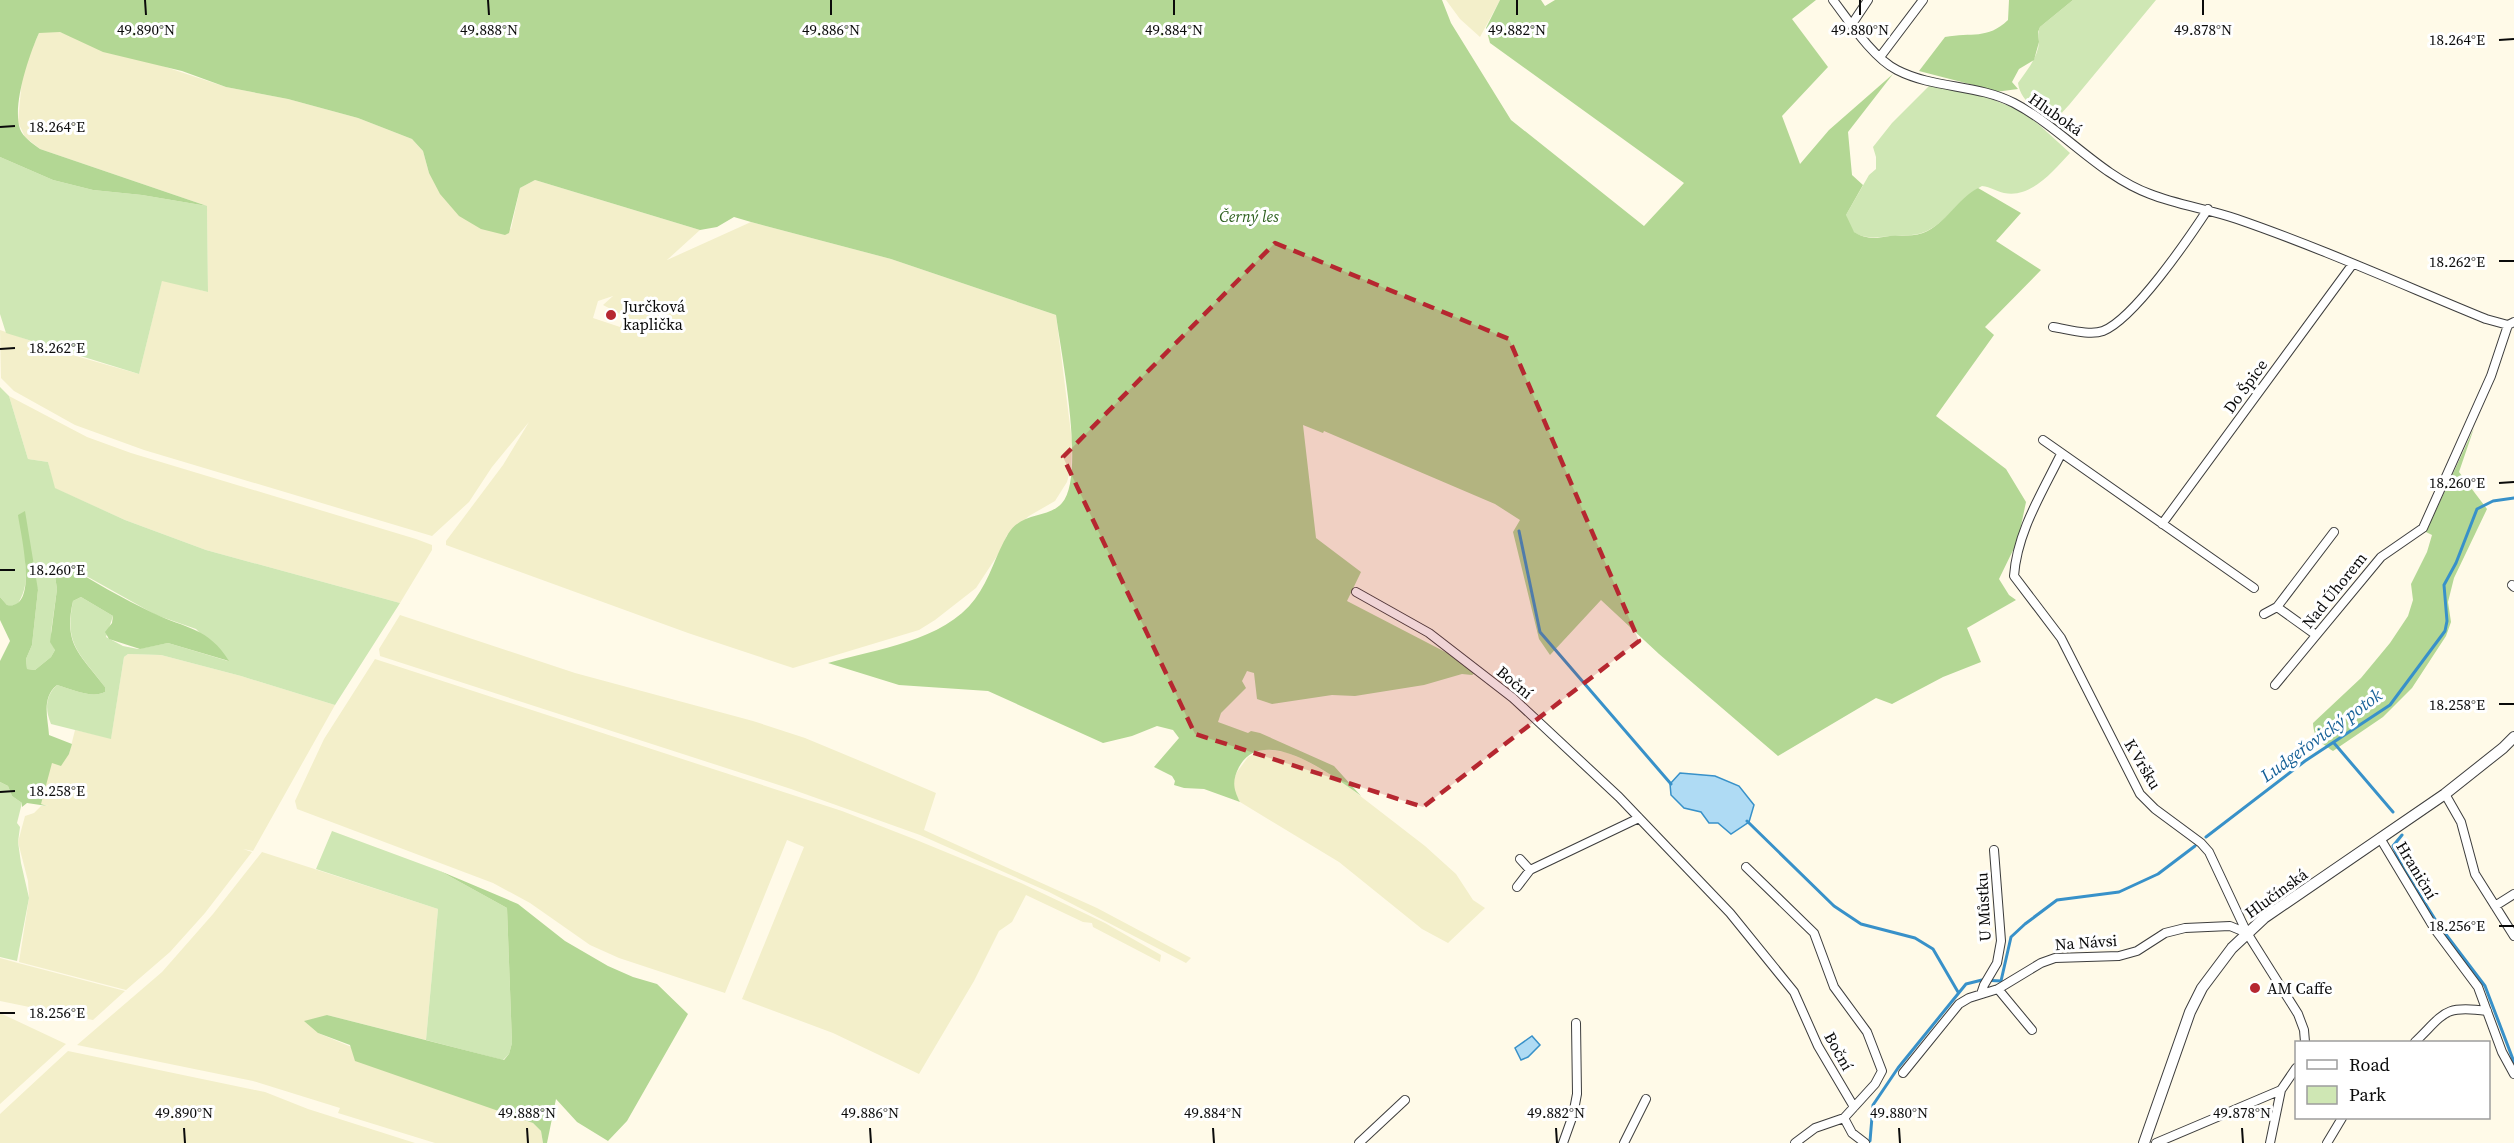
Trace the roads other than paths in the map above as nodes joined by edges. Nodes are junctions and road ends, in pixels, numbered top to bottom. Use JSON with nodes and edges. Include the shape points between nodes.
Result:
{"nodes":[{"id":1,"x":1833,"y":0,"type":"edge"},
{"id":2,"x":1868,"y":0,"type":"edge"},
{"id":3,"x":1923,"y":0,"type":"edge"},
{"id":4,"x":1851,"y":24,"type":"junction"},
{"id":5,"x":1880,"y":57,"type":"junction"},
{"id":6,"x":2208,"y":210,"type":"junction"},
{"id":7,"x":2352,"y":265,"type":"junction"},
{"id":8,"x":2511,"y":324,"type":"edge"},
{"id":9,"x":2053,"y":327,"type":"dead end"},
{"id":10,"x":2043,"y":440,"type":"dead end"},
{"id":11,"x":2061,"y":454,"type":"junction"},
{"id":12,"x":2162,"y":524,"type":"junction"},
{"id":13,"x":2334,"y":532,"type":"dead end"},
{"id":14,"x":2254,"y":588,"type":"dead end"},
{"id":15,"x":1356,"y":592,"type":"dead end"},
{"id":16,"x":2277,"y":606,"type":"junction"},
{"id":17,"x":2264,"y":614,"type":"dead end"},
{"id":18,"x":2316,"y":635,"type":"junction"},
{"id":19,"x":2275,"y":685,"type":"dead end"},
{"id":20,"x":2514,"y":737,"type":"edge"},
{"id":21,"x":2445,"y":794,"type":"junction"},
{"id":22,"x":1639,"y":818,"type":"junction"},
{"id":23,"x":2380,"y":838,"type":"junction"},
{"id":24,"x":1994,"y":850,"type":"dead end"},
{"id":25,"x":1520,"y":859,"type":"dead end"},
{"id":26,"x":1746,"y":867,"type":"dead end"},
{"id":27,"x":1530,"y":870,"type":"junction"},
{"id":28,"x":1517,"y":887,"type":"dead end"},
{"id":29,"x":2514,"y":894,"type":"edge"},
{"id":30,"x":2495,"y":906,"type":"junction"},
{"id":31,"x":2247,"y":933,"type":"junction"},
{"id":32,"x":2514,"y":936,"type":"edge"},
{"id":33,"x":1984,"y":985,"type":"junction"},
{"id":34,"x":1998,"y":988,"type":"junction"},
{"id":35,"x":2487,"y":1011,"type":"junction"},
{"id":36,"x":1576,"y":1023,"type":"dead end"},
{"id":37,"x":2032,"y":1030,"type":"dead end"},
{"id":38,"x":2305,"y":1041,"type":"edge"},
{"id":39,"x":2416,"y":1041,"type":"edge"},
{"id":40,"x":2295,"y":1069,"type":"edge"},
{"id":41,"x":1903,"y":1073,"type":"dead end"},
{"id":42,"x":2514,"y":1074,"type":"edge"},
{"id":43,"x":2281,"y":1090,"type":"junction"},
{"id":44,"x":1646,"y":1098,"type":"dead end"},
{"id":45,"x":1405,"y":1100,"type":"dead end"},
{"id":46,"x":1854,"y":1107,"type":"junction"},
{"id":47,"x":1844,"y":1118,"type":"junction"},
{"id":48,"x":2341,"y":1119,"type":"edge"},
{"id":49,"x":1359,"y":1143,"type":"edge"},
{"id":50,"x":1563,"y":1143,"type":"edge"},
{"id":51,"x":1624,"y":1143,"type":"edge"},
{"id":52,"x":1795,"y":1143,"type":"edge"},
{"id":53,"x":1864,"y":1143,"type":"edge"},
{"id":54,"x":2144,"y":1143,"type":"edge"},
{"id":55,"x":2156,"y":1143,"type":"edge"},
{"id":56,"x":2270,"y":1143,"type":"edge"},
{"id":57,"x":2327,"y":1143,"type":"edge"}],
"edges":[{"from":1,"to":4,"type":"street","name":"Hluboká"},
{"from":2,"to":4,"type":"street"},
{"from":3,"to":5,"type":"street"},
{"from":4,"to":5,"type":"street","name":"Hluboká"},
{"from":5,"to":6,"type":"street","name":"Hluboká","via":[[1895,70],[1931,82],[1984,91],[2013,102],[2126,182],[2149,194]]},
{"from":6,"to":7,"type":"street","name":"Hluboká"},
{"from":6,"to":9,"type":"street","via":[[2174,259],[2122,317],[2102,331]]},
{"from":7,"to":8,"type":"street","name":"Hluboká","via":[[2486,319]]},
{"from":7,"to":12,"type":"street","name":"Do Špice"},
{"from":8,"to":18,"type":"street","name":"Nad Úhorem","via":[[2423,528],[2381,557]]},
{"from":10,"to":11,"type":"street"},
{"from":11,"to":12,"type":"street"},
{"from":11,"to":31,"type":"street","name":"K Vršku","via":[[2030,517],[2016,554],[2014,576],[2061,638],[2140,794],[2209,852]]},
{"from":12,"to":14,"type":"street"},
{"from":13,"to":16,"type":"street"},
{"from":15,"to":22,"type":"street","name":"Boční","via":[[1429,633],[1513,698]]},
{"from":16,"to":17,"type":"street"},
{"from":16,"to":18,"type":"street"},
{"from":18,"to":19,"type":"street","name":"Nad Úhorem"},
{"from":20,"to":21,"type":"street","name":"Hlučínská"},
{"from":21,"to":23,"type":"street","name":"Hlučínská"},
{"from":21,"to":30,"type":"street","via":[[2461,822],[2475,874]]},
{"from":22,"to":27,"type":"street"},
{"from":22,"to":46,"type":"street","name":"Boční","via":[[1730,913],[1794,992],[1818,1046]]},
{"from":23,"to":31,"type":"street","name":"Hlučínská"},
{"from":23,"to":35,"type":"street","name":"Hraniční","via":[[2434,928],[2478,987]]},
{"from":24,"to":33,"type":"street","name":"U Můstku","via":[[2001,941],[1997,963]]},
{"from":25,"to":27,"type":"street"},
{"from":26,"to":46,"type":"street","via":[[1814,933],[1834,987],[1867,1032],[1882,1071]]},
{"from":27,"to":28,"type":"street"},
{"from":29,"to":30,"type":"street"},
{"from":30,"to":32,"type":"street"},
{"from":31,"to":34,"type":"street","name":"Na Návsi","via":[[2230,926],[2175,930],[2138,951],[2119,956],[2048,960]]},
{"from":31,"to":38,"type":"street","name":"K Vršku","via":[[2298,1014]]},
{"from":31,"to":54,"type":"street","name":"Hlučínská","via":[[2216,967],[2190,1012]]},
{"from":33,"to":34,"type":"street","name":"Na Návsi"},
{"from":33,"to":41,"type":"street","name":"Na Návsi","via":[[1959,1004]]},
{"from":34,"to":37,"type":"street"},
{"from":35,"to":39,"type":"street","via":[[2453,1009]]},
{"from":35,"to":42,"type":"street","name":"Hraniční"},
{"from":36,"to":50,"type":"street","via":[[1577,1094]]},
{"from":40,"to":43,"type":"street"},
{"from":43,"to":55,"type":"street"},
{"from":43,"to":56,"type":"street"},
{"from":44,"to":51,"type":"street"},
{"from":45,"to":49,"type":"street"},
{"from":46,"to":47,"type":"street"},
{"from":47,"to":52,"type":"street","via":[[1815,1128]]},
{"from":47,"to":53,"type":"street","via":[[1852,1133]]},
{"from":48,"to":57,"type":"street"}]}
